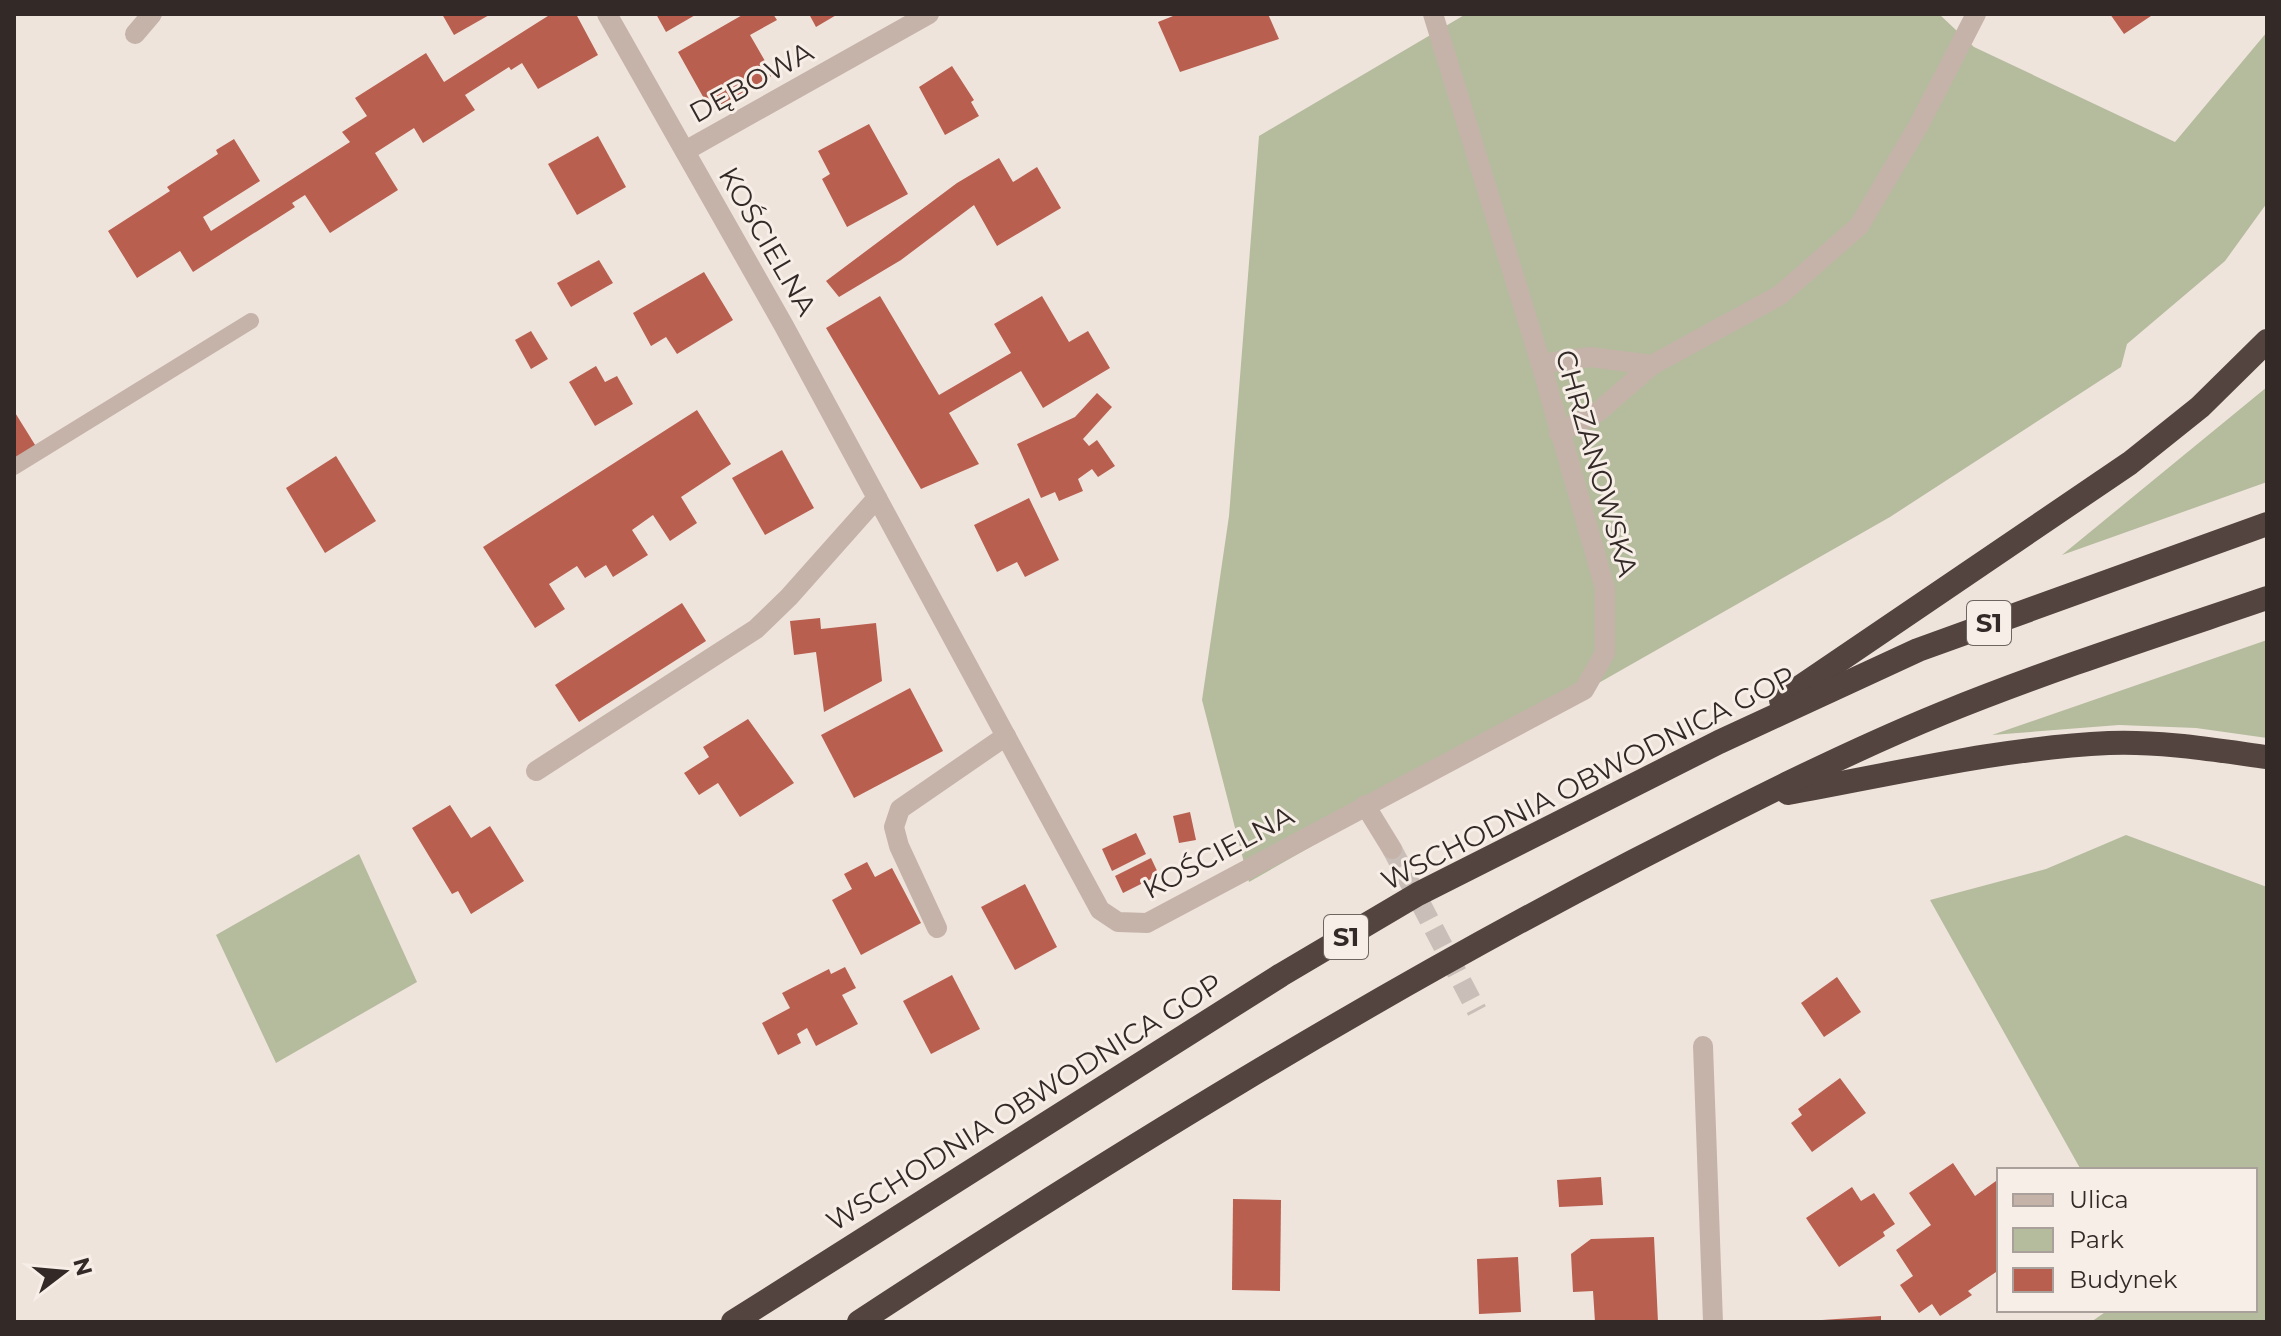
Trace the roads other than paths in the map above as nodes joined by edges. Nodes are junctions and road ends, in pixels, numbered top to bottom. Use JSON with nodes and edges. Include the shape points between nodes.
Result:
{"nodes":[{"id":1,"x":152,"y":14,"type":"edge"},
{"id":2,"x":607,"y":14,"type":"edge"},
{"id":3,"x":929,"y":14,"type":"edge"},
{"id":4,"x":1433,"y":14,"type":"edge"},
{"id":5,"x":1976,"y":14,"type":"edge"},
{"id":6,"x":135,"y":34,"type":"dead end"},
{"id":7,"x":685,"y":151,"type":"junction"},
{"id":8,"x":251,"y":321,"type":"dead end"},
{"id":9,"x":2267,"y":341,"type":"edge"},
{"id":10,"x":1541,"y":364,"type":"junction"},
{"id":11,"x":1652,"y":365,"type":"junction"},
{"id":12,"x":1559,"y":433,"type":"junction"},
{"id":13,"x":14,"y":467,"type":"edge"},
{"id":14,"x":877,"y":498,"type":"junction"},
{"id":15,"x":2267,"y":524,"type":"edge"},
{"id":16,"x":2267,"y":598,"type":"edge"},
{"id":17,"x":1006,"y":736,"type":"junction"},
{"id":18,"x":1719,"y":742,"type":"junction"},
{"id":19,"x":2267,"y":757,"type":"edge"},
{"id":20,"x":536,"y":771,"type":"dead end"},
{"id":21,"x":1755,"y":799,"type":"junction"},
{"id":22,"x":1365,"y":805,"type":"junction"},
{"id":23,"x":1392,"y":849,"type":"tunnel mouth"},
{"id":24,"x":937,"y":928,"type":"dead end"},
{"id":25,"x":1703,"y":1046,"type":"dead end"},
{"id":26,"x":733,"y":1322,"type":"edge"},
{"id":27,"x":859,"y":1322,"type":"edge"},
{"id":28,"x":1713,"y":1322,"type":"edge"}],
"edges":[{"from":1,"to":6,"type":"street"},
{"from":2,"to":7,"type":"street","name":"KOŚCIELNA"},
{"from":3,"to":7,"type":"street","name":"DĘBOWA"},
{"from":4,"to":10,"type":"street","name":"CHRZANOWSKA"},
{"from":5,"to":11,"type":"street","via":[[1859,226],[1780,295]]},
{"from":7,"to":14,"type":"street","name":"KOŚCIELNA"},
{"from":8,"to":13,"type":"lane"},
{"from":9,"to":18,"type":"highway","via":[[2200,407],[2130,463]]},
{"from":10,"to":11,"type":"street","via":[[1590,357]]},
{"from":10,"to":12,"type":"street","name":"CHRZANOWSKA"},
{"from":11,"to":12,"type":"street","via":[[1598,412]]},
{"from":12,"to":22,"type":"street","name":"CHRZANOWSKA","via":[[1605,588],[1605,653],[1584,690]]},
{"from":14,"to":17,"type":"street","name":"KOŚCIELNA"},
{"from":14,"to":20,"type":"street","via":[[756,629]]},
{"from":15,"to":18,"type":"highway","name":"WSCHODNIA OBWODNICA GOP","number":"S1","via":[[1918,650]]},
{"from":16,"to":21,"type":"highway","number":"S1","via":[[1940,714]]},
{"from":17,"to":22,"type":"street","name":"KOŚCIELNA","via":[[1100,910],[1118,922],[1147,923]]},
{"from":17,"to":24,"type":"street","via":[[900,809],[894,827],[899,846]]},
{"from":18,"to":26,"type":"highway","name":"WSCHODNIA OBWODNICA GOP","number":"S1","via":[[1405,902],[1255,991]]},
{"from":19,"to":21,"type":"highway","via":[[2190,746],[2110,743],[1986,757]]},
{"from":21,"to":27,"type":"highway","number":"S1","via":[[1453,957],[1283,1056]]},
{"from":22,"to":23,"type":"street"},
{"from":25,"to":28,"type":"street"}]}
